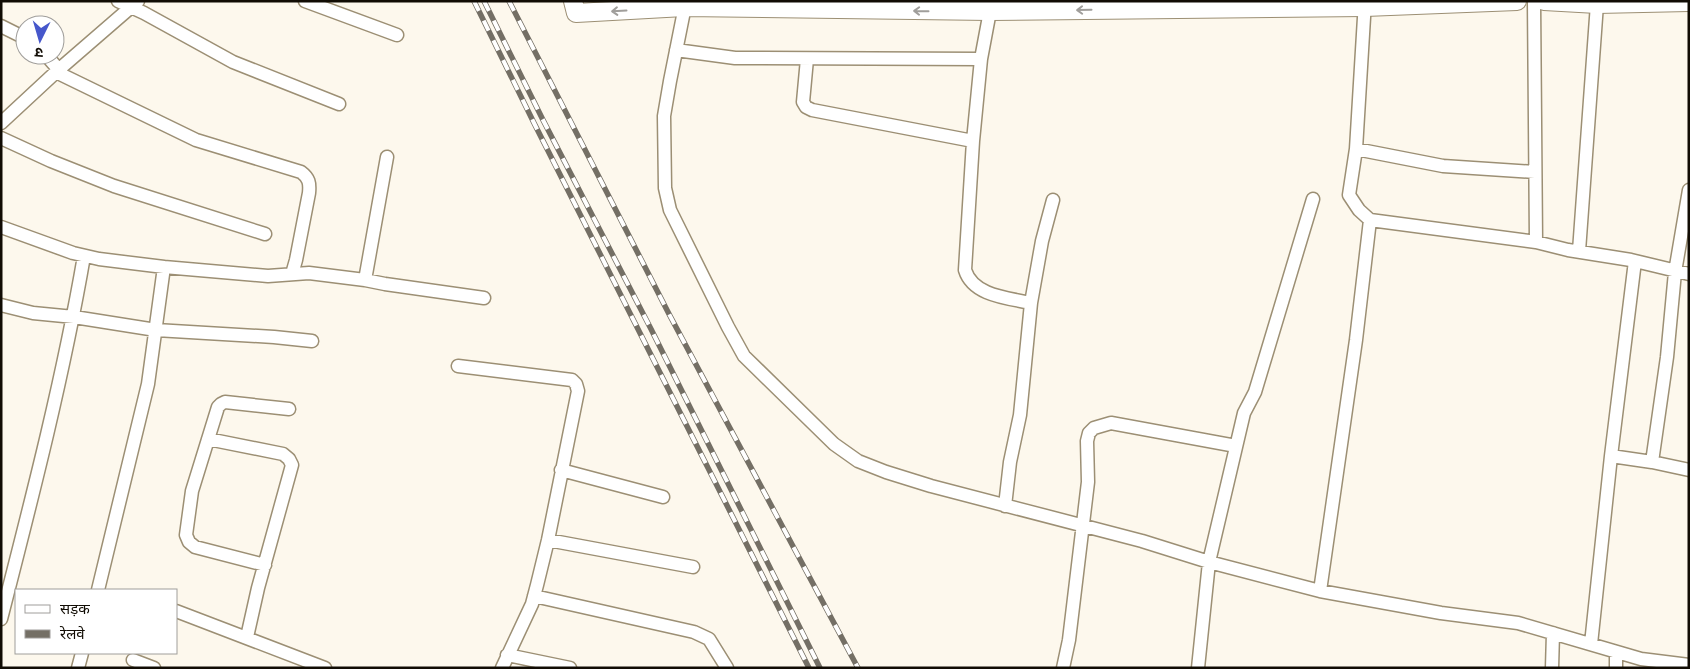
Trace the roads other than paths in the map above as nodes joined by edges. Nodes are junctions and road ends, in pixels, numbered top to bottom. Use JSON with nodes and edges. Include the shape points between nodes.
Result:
{"nodes":[{"id":1,"x":118,"y":1,"type":"edge"},
{"id":2,"x":305,"y":1,"type":"edge"},
{"id":3,"x":1517,"y":1,"type":"edge"},
{"id":4,"x":1534,"y":1,"type":"edge"},
{"id":5,"x":1544,"y":1,"type":"edge"},
{"id":6,"x":1689,"y":2,"type":"edge"},
{"id":7,"x":685,"y":4,"type":"edge"},
{"id":8,"x":1365,"y":4,"type":"edge"},
{"id":9,"x":1597,"y":4,"type":"junction"},
{"id":10,"x":134,"y":5,"type":"edge"},
{"id":11,"x":991,"y":6,"type":"edge"},
{"id":12,"x":575,"y":7,"type":"edge"},
{"id":13,"x":1,"y":26,"type":"edge"},
{"id":14,"x":15,"y":33,"type":"edge"},
{"id":15,"x":397,"y":35,"type":"dead end"},
{"id":16,"x":676,"y":50,"type":"junction"},
{"id":17,"x":807,"y":59,"type":"junction"},
{"id":18,"x":981,"y":59,"type":"junction"},
{"id":19,"x":53,"y":65,"type":"edge"},
{"id":20,"x":57,"y":71,"type":"junction"},
{"id":21,"x":339,"y":104,"type":"dead end"},
{"id":22,"x":4,"y":118,"type":"edge"},
{"id":23,"x":1,"y":138,"type":"edge"},
{"id":24,"x":973,"y":140,"type":"junction"},
{"id":25,"x":1356,"y":149,"type":"junction"},
{"id":26,"x":386,"y":158,"type":"dead end"},
{"id":27,"x":1535,"y":172,"type":"junction"},
{"id":28,"x":1689,"y":190,"type":"edge"},
{"id":29,"x":1313,"y":199,"type":"dead end"},
{"id":30,"x":1054,"y":200,"type":"dead end"},
{"id":31,"x":1370,"y":220,"type":"junction"},
{"id":32,"x":1,"y":227,"type":"edge"},
{"id":33,"x":265,"y":234,"type":"dead end"},
{"id":34,"x":1536,"y":242,"type":"junction"},
{"id":35,"x":1579,"y":251,"type":"junction"},
{"id":36,"x":84,"y":256,"type":"junction"},
{"id":37,"x":1635,"y":261,"type":"junction"},
{"id":38,"x":164,"y":268,"type":"junction"},
{"id":39,"x":1675,"y":272,"type":"junction"},
{"id":40,"x":292,"y":274,"type":"junction"},
{"id":41,"x":1689,"y":274,"type":"edge"},
{"id":42,"x":365,"y":280,"type":"junction"},
{"id":43,"x":484,"y":298,"type":"dead end"},
{"id":44,"x":1031,"y":303,"type":"junction"},
{"id":45,"x":1,"y":305,"type":"edge"},
{"id":46,"x":74,"y":317,"type":"junction"},
{"id":47,"x":156,"y":330,"type":"junction"},
{"id":48,"x":312,"y":341,"type":"dead end"},
{"id":49,"x":458,"y":366,"type":"dead end"},
{"id":50,"x":289,"y":409,"type":"dead end"},
{"id":51,"x":208,"y":440,"type":"junction"},
{"id":52,"x":1236,"y":446,"type":"junction"},
{"id":53,"x":1611,"y":456,"type":"junction"},
{"id":54,"x":1652,"y":462,"type":"junction"},
{"id":55,"x":562,"y":470,"type":"junction"},
{"id":56,"x":1689,"y":470,"type":"edge"},
{"id":57,"x":663,"y":497,"type":"dead end"},
{"id":58,"x":1004,"y":506,"type":"junction"},
{"id":59,"x":1082,"y":526,"type":"junction"},
{"id":60,"x":548,"y":540,"type":"junction"},
{"id":61,"x":1209,"y":562,"type":"junction"},
{"id":62,"x":265,"y":565,"type":"junction"},
{"id":63,"x":693,"y":567,"type":"dead end"},
{"id":64,"x":101,"y":589,"type":"edge"},
{"id":65,"x":1320,"y":591,"type":"junction"},
{"id":66,"x":534,"y":596,"type":"junction"},
{"id":67,"x":178,"y":612,"type":"edge"},
{"id":68,"x":1,"y":619,"type":"edge"},
{"id":69,"x":1553,"y":633,"type":"junction"},
{"id":70,"x":247,"y":637,"type":"junction"},
{"id":71,"x":1591,"y":644,"type":"junction"},
{"id":72,"x":1616,"y":652,"type":"junction"},
{"id":73,"x":82,"y":654,"type":"edge"},
{"id":74,"x":507,"y":655,"type":"junction"},
{"id":75,"x":133,"y":660,"type":"dead end"},
{"id":76,"x":1689,"y":665,"type":"edge"},
{"id":77,"x":78,"y":668,"type":"edge"},
{"id":78,"x":154,"y":668,"type":"edge"},
{"id":79,"x":325,"y":668,"type":"edge"},
{"id":80,"x":502,"y":668,"type":"edge"},
{"id":81,"x":570,"y":668,"type":"edge"},
{"id":82,"x":727,"y":668,"type":"edge"},
{"id":83,"x":1063,"y":668,"type":"edge"},
{"id":84,"x":1198,"y":668,"type":"edge"},
{"id":85,"x":1552,"y":668,"type":"edge"},
{"id":86,"x":1616,"y":668,"type":"edge"}],
"edges":[{"from":1,"to":10,"type":"street"},
{"from":2,"to":15,"type":"street"},
{"from":3,"to":8,"type":"street"},
{"from":4,"to":27,"type":"street"},
{"from":5,"to":9,"type":"street"},
{"from":6,"to":9,"type":"street"},
{"from":11,"to":7,"type":"street","one_way":true},
{"from":7,"to":12,"type":"street","one_way":true},
{"from":7,"to":16,"type":"street"},
{"from":8,"to":11,"type":"street","one_way":true},
{"from":8,"to":25,"type":"street"},
{"from":9,"to":35,"type":"street"},
{"from":10,"to":20,"type":"street"},
{"from":10,"to":21,"type":"street","via":[[233,62]]},
{"from":11,"to":18,"type":"street"},
{"from":13,"to":14,"type":"street"},
{"from":16,"to":17,"type":"street","via":[[735,58]]},
{"from":16,"to":58,"type":"street","via":[[664,116],[665,188],[670,210],[744,356],[834,444],[858,462]]},
{"from":17,"to":18,"type":"street"},
{"from":17,"to":24,"type":"street","via":[[803,102],[812,110]]},
{"from":18,"to":24,"type":"street"},
{"from":19,"to":20,"type":"street"},
{"from":20,"to":22,"type":"street"},
{"from":20,"to":40,"type":"street","via":[[196,140],[301,172],[308,177],[309,193]]},
{"from":23,"to":33,"type":"street","via":[[114,186]]},
{"from":24,"to":44,"type":"street","via":[[964,262],[967,276],[979,289]]},
{"from":25,"to":27,"type":"street","via":[[1443,166]]},
{"from":25,"to":31,"type":"street","via":[[1349,196]]},
{"from":26,"to":42,"type":"street"},
{"from":27,"to":34,"type":"street"},
{"from":28,"to":39,"type":"street"},
{"from":29,"to":52,"type":"street"},
{"from":30,"to":44,"type":"street","via":[[1042,242]]},
{"from":31,"to":34,"type":"street"},
{"from":31,"to":65,"type":"street"},
{"from":32,"to":36,"type":"street"},
{"from":34,"to":35,"type":"street"},
{"from":35,"to":37,"type":"street"},
{"from":36,"to":38,"type":"street"},
{"from":36,"to":46,"type":"street"},
{"from":37,"to":39,"type":"street"},
{"from":37,"to":53,"type":"street"},
{"from":38,"to":40,"type":"street","via":[[268,276]]},
{"from":38,"to":47,"type":"street"},
{"from":39,"to":41,"type":"street"},
{"from":39,"to":54,"type":"street"},
{"from":40,"to":42,"type":"street"},
{"from":42,"to":43,"type":"street"},
{"from":44,"to":58,"type":"street","via":[[1020,415]]},
{"from":45,"to":46,"type":"street","via":[[33,313]]},
{"from":46,"to":47,"type":"street"},
{"from":46,"to":68,"type":"street"},
{"from":47,"to":48,"type":"street"},
{"from":47,"to":64,"type":"street","via":[[148,384]]},
{"from":49,"to":55,"type":"street","via":[[572,380],[576,384],[578,391]]},
{"from":50,"to":51,"type":"street","via":[[220,404]]},
{"from":51,"to":62,"type":"street","via":[[192,491],[186,536],[195,546]]},
{"from":51,"to":62,"type":"street","via":[[283,454],[292,465]]},
{"from":52,"to":59,"type":"street","via":[[1111,423],[1094,428],[1087,441],[1088,482]]},
{"from":52,"to":61,"type":"street"},
{"from":53,"to":54,"type":"street"},
{"from":53,"to":71,"type":"street"},
{"from":54,"to":56,"type":"street"},
{"from":55,"to":57,"type":"street"},
{"from":55,"to":60,"type":"street"},
{"from":58,"to":59,"type":"street"},
{"from":59,"to":61,"type":"street"},
{"from":59,"to":83,"type":"street"},
{"from":60,"to":63,"type":"street"},
{"from":60,"to":66,"type":"street"},
{"from":61,"to":65,"type":"street"},
{"from":61,"to":84,"type":"street"},
{"from":62,"to":70,"type":"street"},
{"from":65,"to":69,"type":"street","via":[[1518,623]]},
{"from":66,"to":74,"type":"street"},
{"from":66,"to":82,"type":"street","via":[[694,632],[710,639]]},
{"from":67,"to":70,"type":"street"},
{"from":69,"to":71,"type":"street"},
{"from":69,"to":85,"type":"street"},
{"from":70,"to":79,"type":"street"},
{"from":71,"to":72,"type":"street"},
{"from":72,"to":76,"type":"street"},
{"from":72,"to":86,"type":"street"},
{"from":73,"to":77,"type":"street"},
{"from":74,"to":80,"type":"street"},
{"from":74,"to":81,"type":"street"},
{"from":75,"to":78,"type":"street"}]}
